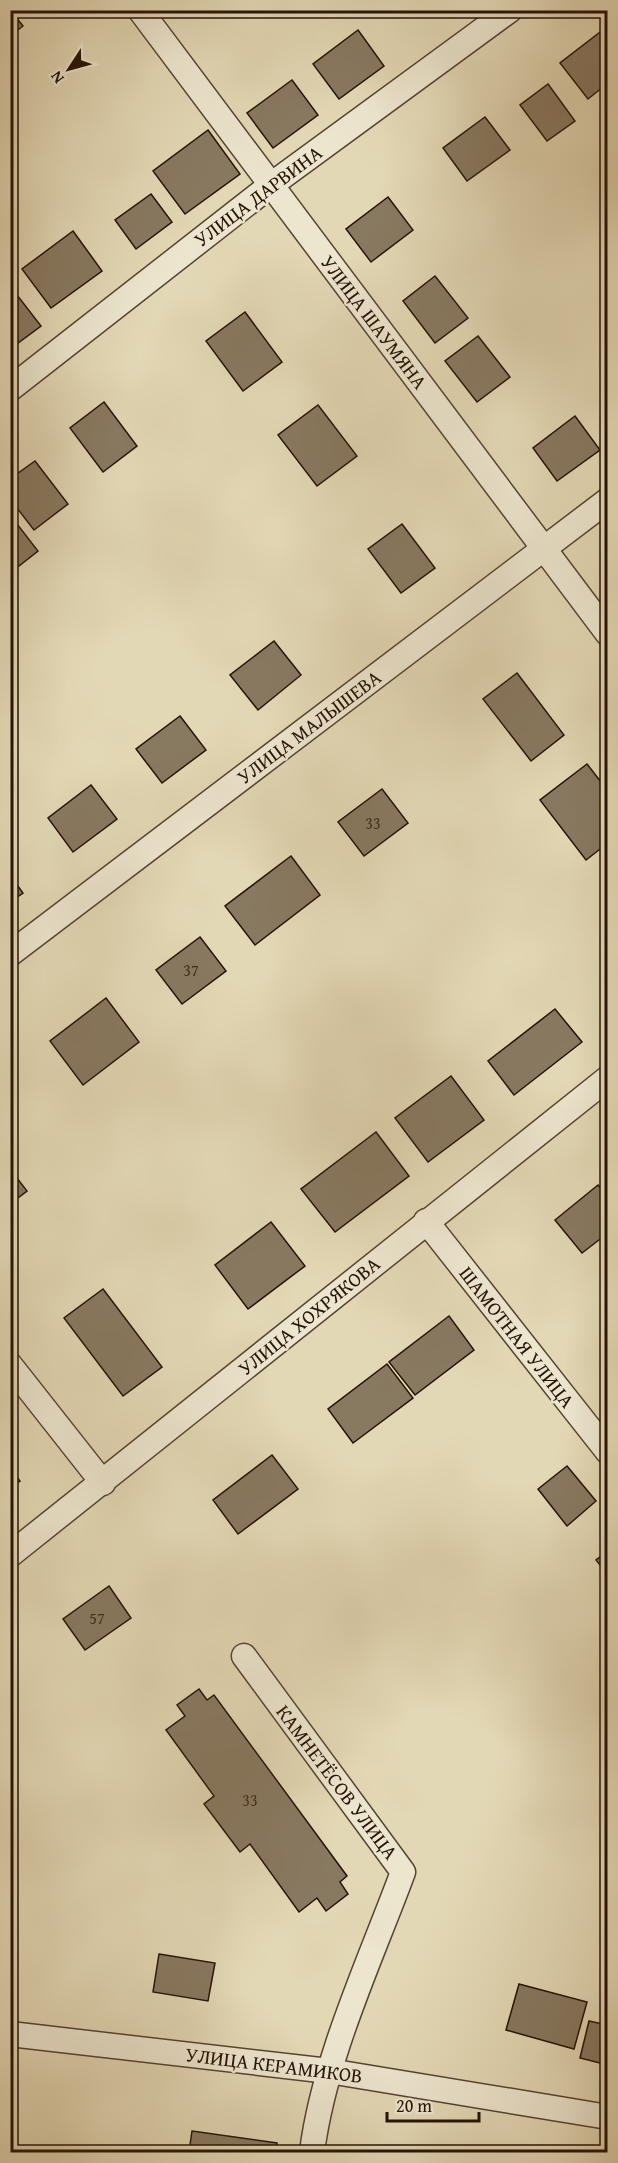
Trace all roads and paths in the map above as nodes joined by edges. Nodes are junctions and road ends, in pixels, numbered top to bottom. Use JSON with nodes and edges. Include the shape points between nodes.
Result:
{"nodes":[{"id":1,"x":140,"y":10,"type":"edge"},
{"id":2,"x":510,"y":10,"type":"edge"},
{"id":3,"x":271,"y":184,"type":"junction"},
{"id":4,"x":10,"y":389,"type":"edge"},
{"id":5,"x":608,"y":500,"type":"edge"},
{"id":6,"x":543,"y":549,"type":"junction"},
{"id":7,"x":608,"y":634,"type":"edge"},
{"id":8,"x":10,"y":954,"type":"edge"},
{"id":9,"x":608,"y":1078,"type":"edge"},
{"id":10,"x":426,"y":1221,"type":"junction"},
{"id":11,"x":10,"y":1365,"type":"edge"},
{"id":12,"x":608,"y":1452,"type":"edge"},
{"id":13,"x":103,"y":1484,"type":"junction"},
{"id":14,"x":10,"y":1555,"type":"edge"},
{"id":15,"x":244,"y":1656,"type":"dead end"},
{"id":16,"x":10,"y":2034,"type":"edge"},
{"id":17,"x":329,"y":2070,"type":"junction"},
{"id":18,"x":608,"y":2117,"type":"edge"},
{"id":19,"x":312,"y":2152,"type":"edge"}],
"edges":[{"from":1,"to":3,"type":"street","name":"УЛИЦА ШАУМЯНА"},
{"from":2,"to":3,"type":"street","name":"УЛИЦА ДАРВИНА"},
{"from":3,"to":4,"type":"street","name":"УЛИЦА ДАРВИНА"},
{"from":3,"to":6,"type":"street","name":"УЛИЦА ШАУМЯНА"},
{"from":5,"to":6,"type":"street","name":"УЛИЦА МАЛЫШЕВА"},
{"from":6,"to":7,"type":"street","name":"УЛИЦА ШАУМЯНА"},
{"from":6,"to":8,"type":"street","name":"УЛИЦА МАЛЫШЕВА"},
{"from":9,"to":10,"type":"street","name":"УЛИЦА ХОХРЯКОВА"},
{"from":10,"to":12,"type":"street","name":"ШАМОТНАЯ УЛИЦА"},
{"from":10,"to":13,"type":"street","name":"УЛИЦА ХОХРЯКОВА"},
{"from":11,"to":13,"type":"street"},
{"from":13,"to":14,"type":"street","name":"УЛИЦА ХОХРЯКОВА"},
{"from":15,"to":17,"type":"street","name":"КАМНЕТЁСОВ УЛИЦА","via":[[403,1872]]},
{"from":16,"to":17,"type":"street","name":"УЛИЦА КЕРАМИКОВ"},
{"from":17,"to":18,"type":"street","name":"УЛИЦА КЕРАМИКОВ"},
{"from":17,"to":19,"type":"street","name":"КАМНЕТЁСОВ УЛИЦА","via":[[317,2111]]}]}
